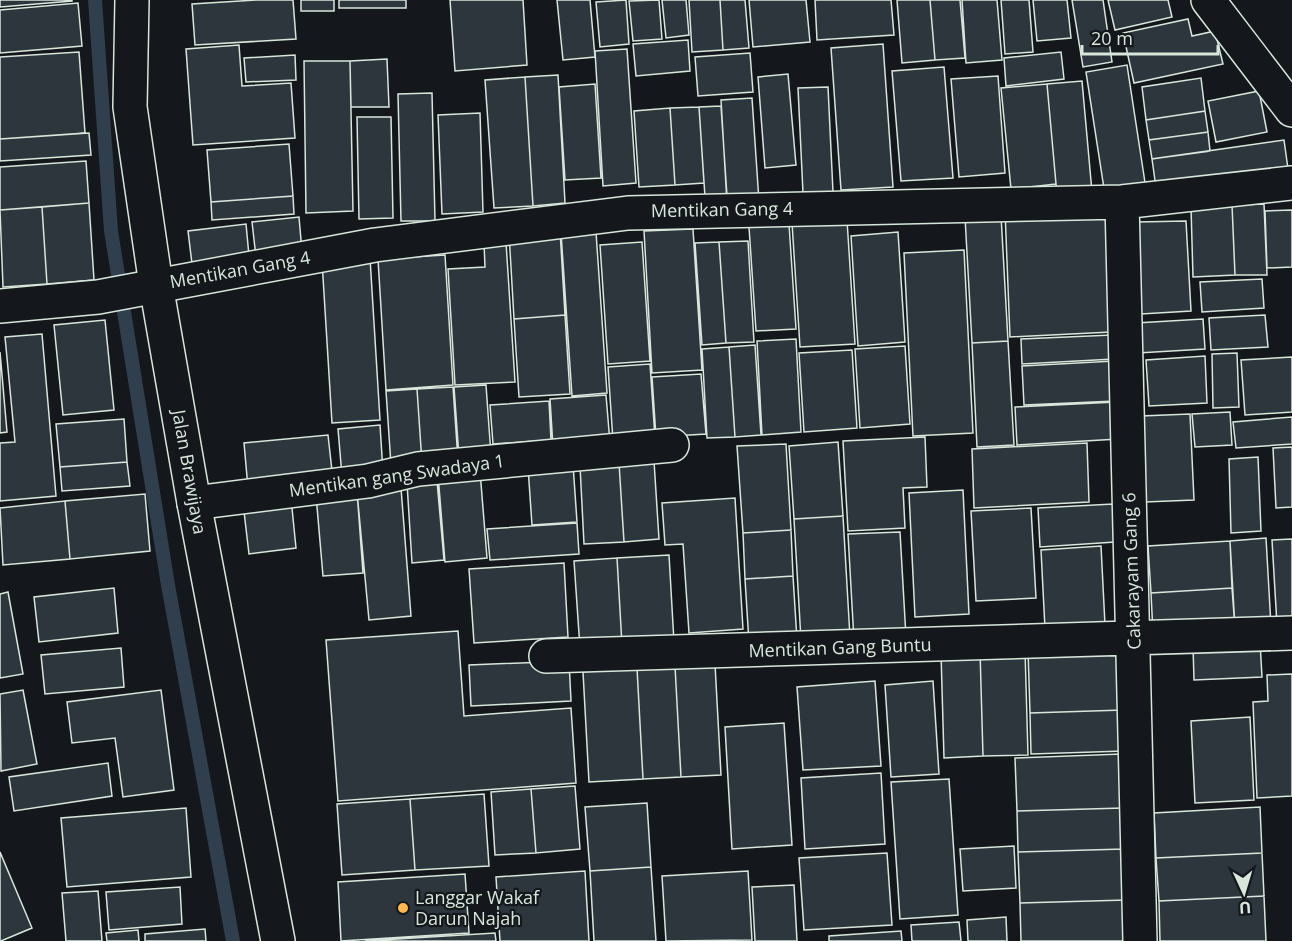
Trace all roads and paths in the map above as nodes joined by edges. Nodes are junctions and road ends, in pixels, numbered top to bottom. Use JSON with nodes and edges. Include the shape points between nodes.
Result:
{"nodes":[{"id":1,"x":132,"y":0,"type":"edge"},
{"id":2,"x":1208,"y":0,"type":"edge"},
{"id":3,"x":1292,"y":110,"type":"edge"},
{"id":4,"x":1292,"y":183,"type":"edge"},
{"id":5,"x":1122,"y":202,"type":"junction"},
{"id":6,"x":145,"y":288,"type":"junction"},
{"id":7,"x":0,"y":306,"type":"edge"},
{"id":8,"x":672,"y":445,"type":"dead end"},
{"id":9,"x":194,"y":503,"type":"junction"},
{"id":10,"x":1292,"y":633,"type":"edge"},
{"id":11,"x":1134,"y":639,"type":"junction"},
{"id":12,"x":546,"y":656,"type":"dead end"},
{"id":13,"x":278,"y":941,"type":"edge"},
{"id":14,"x":1140,"y":941,"type":"edge"}],
"edges":[{"from":1,"to":6,"type":"street","name":"Jalan Brawijaya","via":[[130,107]]},
{"from":2,"to":3,"type":"street"},
{"from":4,"to":5,"type":"street","name":"Mentikan Gang 4"},
{"from":5,"to":6,"type":"street","name":"Mentikan Gang 4","via":[[628,213],[375,246]]},
{"from":5,"to":11,"type":"street","name":"Cakarayam Gang 6"},
{"from":6,"to":7,"type":"street","name":"Mentikan Gang 4","via":[[98,297]]},
{"from":6,"to":9,"type":"street","name":"Jalan Brawijaya"},
{"from":8,"to":9,"type":"street","name":"Mentikan gang Swadaya 1","via":[[418,469],[368,481]]},
{"from":9,"to":13,"type":"street","name":"Jalan Brawijaya"},
{"from":10,"to":11,"type":"street"},
{"from":11,"to":12,"type":"street","name":"Mentikan Gang Buntu"},
{"from":11,"to":14,"type":"street","name":"Cakarayam Gang 6"}]}
